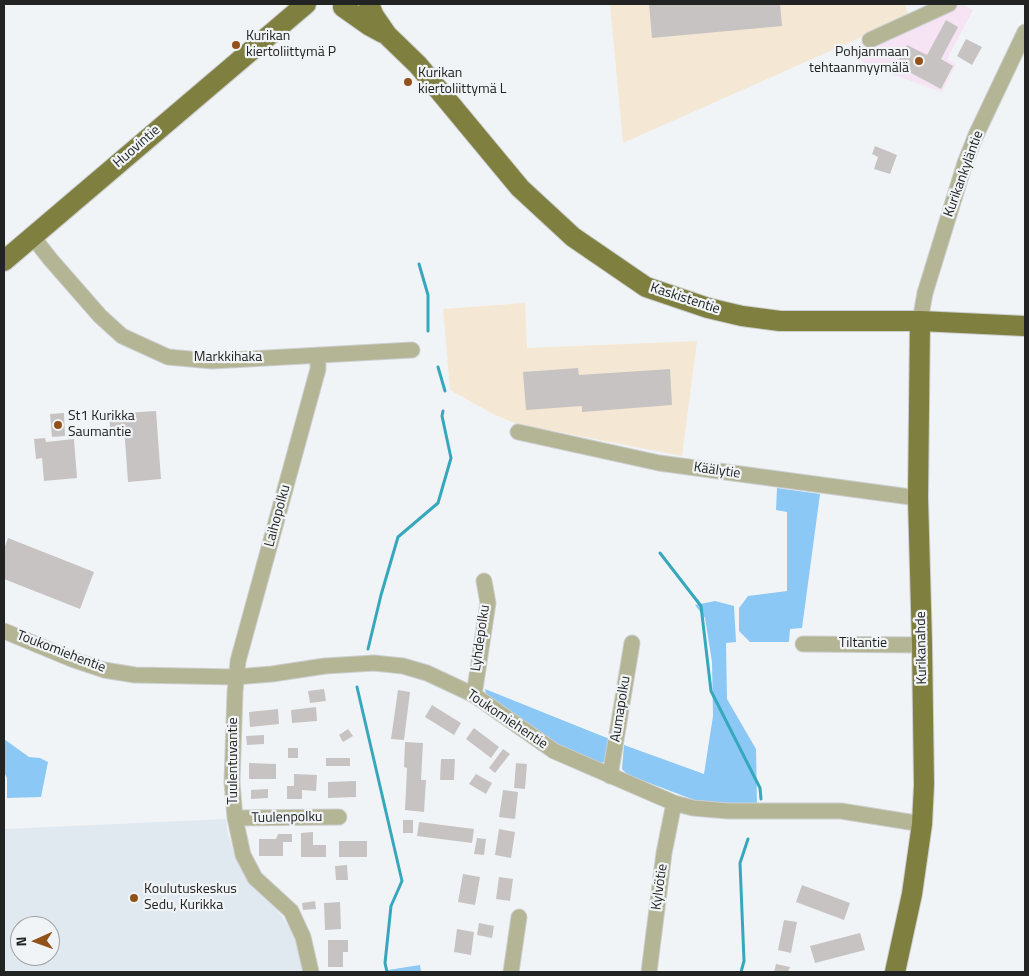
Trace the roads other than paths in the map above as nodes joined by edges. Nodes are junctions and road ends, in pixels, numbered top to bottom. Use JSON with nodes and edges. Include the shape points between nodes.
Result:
{"nodes":[{"id":1,"x":293,"y":4,"type":"edge"},
{"id":2,"x":306,"y":4,"type":"edge"},
{"id":3,"x":369,"y":4,"type":"edge"},
{"id":4,"x":949,"y":4,"type":"edge"},
{"id":5,"x":343,"y":5,"type":"edge"},
{"id":6,"x":1025,"y":32,"type":"edge"},
{"id":7,"x":270,"y":33,"type":"junction"},
{"id":8,"x":388,"y":35,"type":"junction"},
{"id":9,"x":870,"y":40,"type":"dead end"},
{"id":10,"x":32,"y":236,"type":"junction"},
{"id":11,"x":4,"y":261,"type":"edge"},
{"id":12,"x":920,"y":321,"type":"junction"},
{"id":13,"x":1025,"y":326,"type":"edge"},
{"id":14,"x":412,"y":350,"type":"dead end"},
{"id":15,"x":318,"y":355,"type":"junction"},
{"id":16,"x":518,"y":432,"type":"dead end"},
{"id":17,"x":918,"y":498,"type":"junction"},
{"id":18,"x":484,"y":581,"type":"dead end"},
{"id":19,"x":4,"y":630,"type":"edge"},
{"id":20,"x":632,"y":643,"type":"dead end"},
{"id":21,"x":803,"y":644,"type":"dead end"},
{"id":22,"x":922,"y":645,"type":"junction"},
{"id":23,"x":235,"y":677,"type":"junction"},
{"id":24,"x":474,"y":695,"type":"junction"},
{"id":25,"x":610,"y":776,"type":"junction"},
{"id":26,"x":674,"y":803,"type":"junction"},
{"id":27,"x":339,"y":817,"type":"dead end"},
{"id":28,"x":235,"y":818,"type":"junction"},
{"id":29,"x":922,"y":824,"type":"junction"},
{"id":30,"x":519,"y":918,"type":"dead end"},
{"id":31,"x":311,"y":972,"type":"edge"},
{"id":32,"x":511,"y":972,"type":"edge"},
{"id":33,"x":648,"y":972,"type":"edge"},
{"id":34,"x":895,"y":972,"type":"edge"}],
"edges":[{"from":1,"to":7,"type":"main road","name":"Huovintie"},
{"from":2,"to":7,"type":"main road","name":"Huovintie"},
{"from":3,"to":8,"type":"main road","name":"Kaskistentie"},
{"from":4,"to":9,"type":"street"},
{"from":5,"to":8,"type":"main road","name":"Kaskistentie"},
{"from":6,"to":12,"type":"street","name":"Kurikankyläntie","via":[[976,135],[927,285]]},
{"from":7,"to":10,"type":"main road","name":"Huovintie"},
{"from":8,"to":12,"type":"main road","name":"Kaskistentie","via":[[418,65],[520,188],[573,238],[646,287],[708,308],[780,321]]},
{"from":10,"to":11,"type":"main road","name":"Huovintie"},
{"from":10,"to":15,"type":"street","name":"Markkihaka","via":[[122,336],[168,357],[212,361]]},
{"from":12,"to":13,"type":"main road","name":"Kaskistentie"},
{"from":12,"to":17,"type":"main road","name":"Kurikanahde"},
{"from":14,"to":15,"type":"street","name":"Markkihaka"},
{"from":15,"to":23,"type":"street","name":"Laihopolku","via":[[318,369]]},
{"from":16,"to":17,"type":"street","name":"Käälytie","via":[[659,463]]},
{"from":17,"to":22,"type":"main road","name":"Kurikanahde"},
{"from":18,"to":24,"type":"street","name":"Lyhdepolku","via":[[488,604]]},
{"from":19,"to":23,"type":"street","name":"Toukomiehentie","via":[[104,670],[136,675]]},
{"from":20,"to":25,"type":"street","name":"Aumapolku"},
{"from":21,"to":22,"type":"street","name":"Tiltantie"},
{"from":22,"to":29,"type":"main road","name":"Kurikanahde"},
{"from":23,"to":24,"type":"street","name":"Toukomiehentie","via":[[374,663],[427,673]]},
{"from":23,"to":28,"type":"street","name":"Tuulentuvantie","via":[[232,782]]},
{"from":24,"to":25,"type":"street","name":"Toukomiehentie","via":[[554,751]]},
{"from":25,"to":26,"type":"street","name":"Toukomiehentie"},
{"from":26,"to":29,"type":"street","name":"Toukomiehentie","via":[[728,811],[841,811]]},
{"from":26,"to":33,"type":"street","name":"Kylvötie"},
{"from":27,"to":28,"type":"street","name":"Tuulenpolku"},
{"from":28,"to":31,"type":"street","name":"Tuulentuvantie","via":[[243,854],[255,878],[291,911],[303,937]]},
{"from":29,"to":34,"type":"main road","name":"Kurikanahde","via":[[912,894]]},
{"from":30,"to":32,"type":"street"}]}
